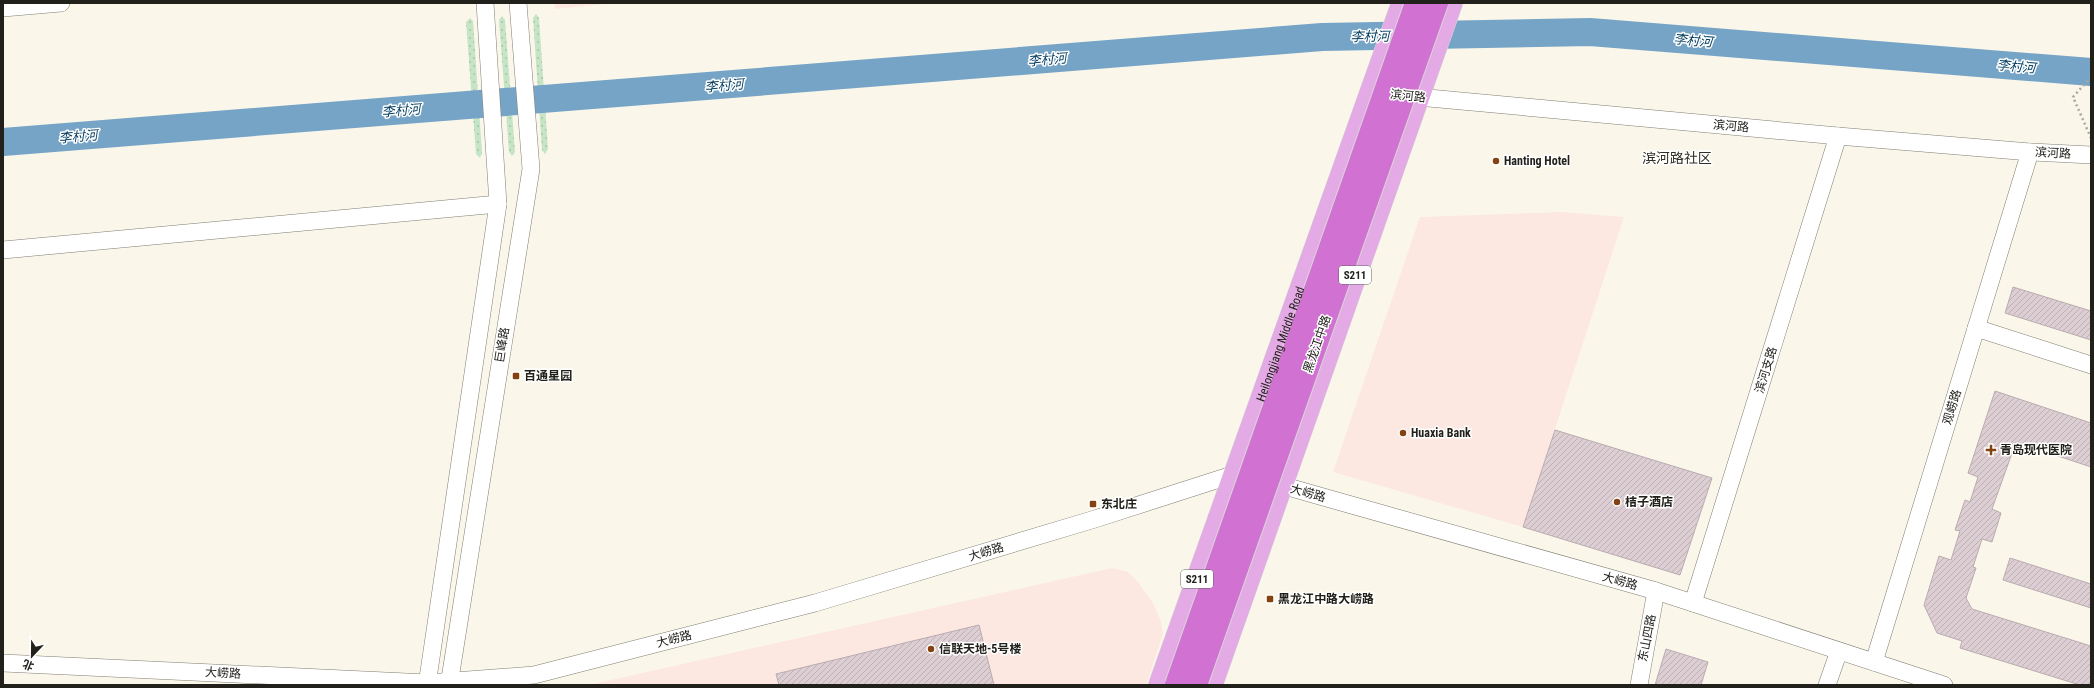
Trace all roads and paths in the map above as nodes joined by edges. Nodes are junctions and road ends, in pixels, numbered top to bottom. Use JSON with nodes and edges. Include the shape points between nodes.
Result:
{"nodes":[{"id":1,"x":61,"y":3,"type":"edge"},
{"id":2,"x":518,"y":3,"type":"edge"},
{"id":3,"x":1402,"y":3,"type":"edge"},
{"id":4,"x":1416,"y":3,"type":"edge"},
{"id":5,"x":1437,"y":3,"type":"edge"},
{"id":6,"x":1452,"y":3,"type":"edge"},
{"id":7,"x":485,"y":4,"type":"edge"},
{"id":8,"x":3,"y":8,"type":"edge"},
{"id":9,"x":2091,"y":77,"type":"edge"},
{"id":10,"x":1371,"y":92,"type":"junction"},
{"id":11,"x":1419,"y":97,"type":"junction"},
{"id":12,"x":1838,"y":136,"type":"junction"},
{"id":13,"x":2091,"y":138,"type":"edge"},
{"id":14,"x":2030,"y":152,"type":"junction"},
{"id":15,"x":2091,"y":155,"type":"edge"},
{"id":16,"x":498,"y":204,"type":"junction"},
{"id":17,"x":3,"y":250,"type":"edge"},
{"id":18,"x":1976,"y":328,"type":"junction"},
{"id":19,"x":2091,"y":365,"type":"edge"},
{"id":20,"x":1235,"y":474,"type":"junction"},
{"id":21,"x":1282,"y":485,"type":"junction"},
{"id":22,"x":1656,"y":591,"type":"junction"},
{"id":23,"x":1694,"y":603,"type":"junction"},
{"id":24,"x":1838,"y":651,"type":"junction"},
{"id":25,"x":1874,"y":662,"type":"junction"},
{"id":26,"x":3,"y":663,"type":"edge"},
{"id":27,"x":428,"y":684,"type":"edge"},
{"id":28,"x":449,"y":684,"type":"edge"},
{"id":29,"x":1159,"y":685,"type":"edge"},
{"id":30,"x":1176,"y":685,"type":"edge"},
{"id":31,"x":1196,"y":685,"type":"edge"},
{"id":32,"x":1212,"y":685,"type":"edge"},
{"id":33,"x":1639,"y":685,"type":"edge"},
{"id":34,"x":1827,"y":685,"type":"edge"},
{"id":35,"x":1944,"y":685,"type":"edge"}],
"edges":[{"from":1,"to":8,"type":"street"},
{"from":2,"to":28,"type":"street","name":"巨峰路","via":[[530,169]]},
{"from":3,"to":10,"type":"main road","name":"Heilongjiang Middle Road","number":"S211"},
{"from":4,"to":30,"type":"highway","name":"黑龙江中路","bridge":true},
{"from":5,"to":31,"type":"highway","name":"黑龙江中路","bridge":true},
{"from":6,"to":11,"type":"main road","number":"S211"},
{"from":7,"to":16,"type":"street","name":"巨峰路","via":[[498,173]]},
{"from":9,"to":13,"type":"path","via":[[2073,97]]},
{"from":10,"to":11,"type":"street","name":"滨河路"},
{"from":10,"to":20,"type":"main road","name":"Heilongjiang Middle Road","number":"S211"},
{"from":11,"to":12,"type":"street","name":"滨河路"},
{"from":11,"to":21,"type":"main road","number":"S211"},
{"from":12,"to":14,"type":"street","name":"滨河路"},
{"from":12,"to":23,"type":"street","name":"滨河支路"},
{"from":14,"to":15,"type":"street","name":"滨河路"},
{"from":14,"to":18,"type":"street","name":"观崂路"},
{"from":16,"to":17,"type":"street"},
{"from":16,"to":27,"type":"street","name":"巨峰路"},
{"from":18,"to":19,"type":"street"},
{"from":18,"to":25,"type":"street","name":"观崂路"},
{"from":20,"to":21,"type":"street","name":"大崂路"},
{"from":20,"to":28,"type":"street","name":"大崂路","via":[[815,603],[534,675]]},
{"from":20,"to":29,"type":"main road","name":"Heilongjiang Middle Road","number":"S211"},
{"from":21,"to":22,"type":"street","name":"大崂路"},
{"from":21,"to":32,"type":"main road","number":"S211"},
{"from":22,"to":23,"type":"street","name":"大崂路"},
{"from":22,"to":33,"type":"street","name":"东山四路"},
{"from":23,"to":24,"type":"street","name":"大崂路"},
{"from":24,"to":25,"type":"street","name":"大崂路"},
{"from":24,"to":34,"type":"street"},
{"from":25,"to":35,"type":"street","name":"大崂路"},
{"from":26,"to":27,"type":"street","name":"大崂路"},
{"from":27,"to":28,"type":"street","name":"大崂路"}]}
